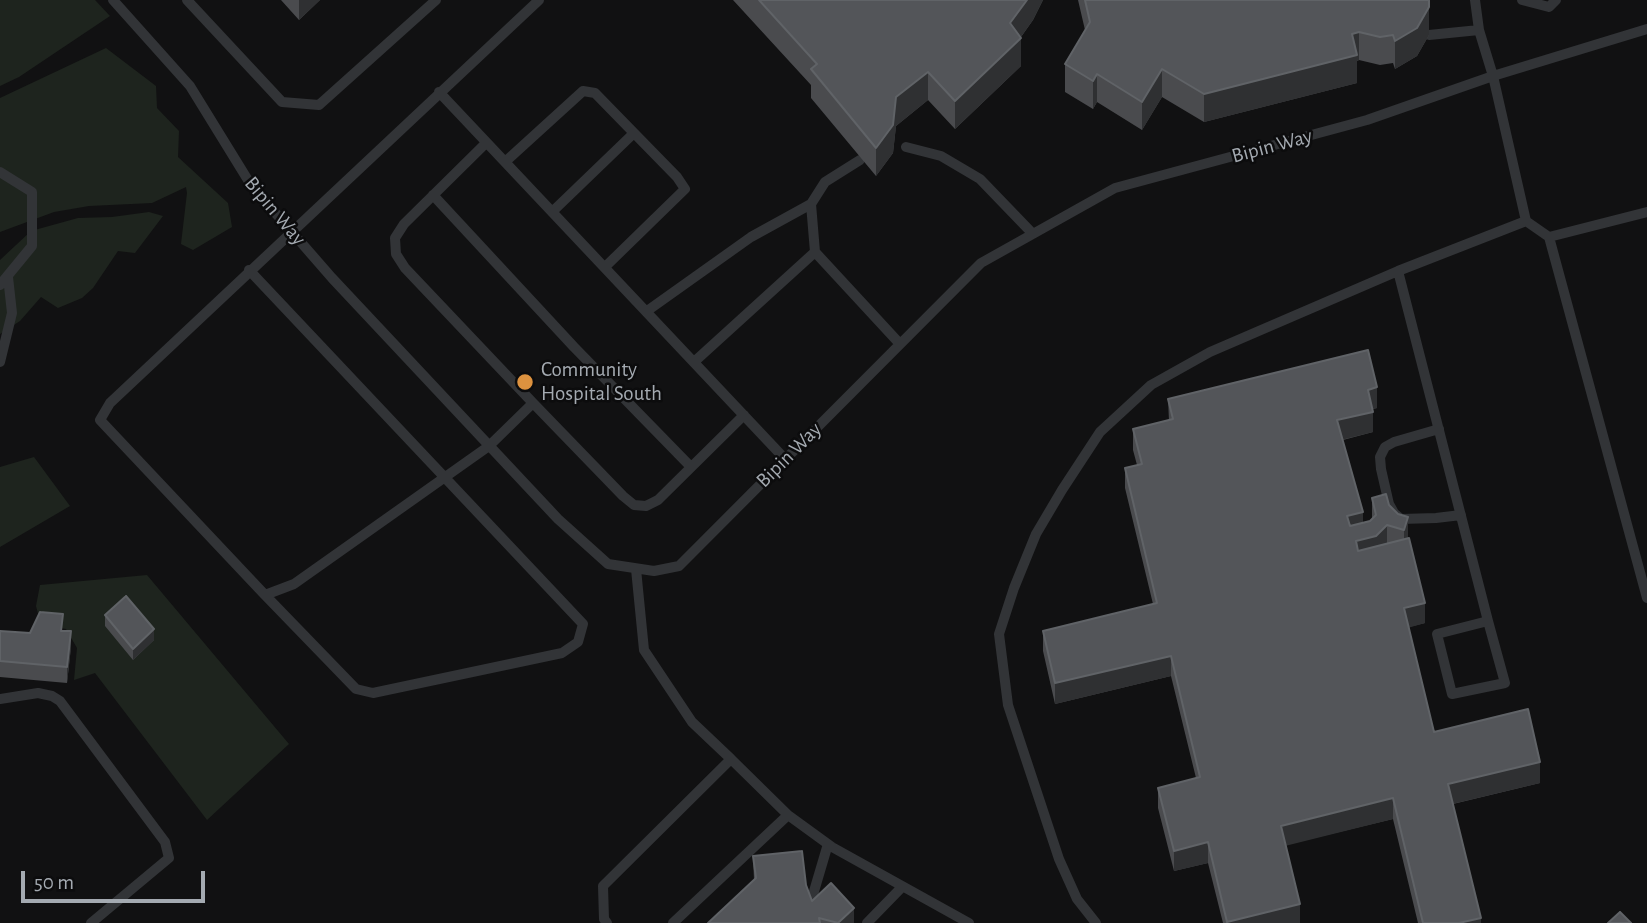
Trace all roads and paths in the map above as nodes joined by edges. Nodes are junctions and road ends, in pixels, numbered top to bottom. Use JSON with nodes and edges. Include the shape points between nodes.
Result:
{"nodes":[{"id":1,"x":113,"y":0,"type":"edge"},
{"id":2,"x":187,"y":0,"type":"edge"},
{"id":3,"x":436,"y":0,"type":"edge"},
{"id":4,"x":539,"y":0,"type":"edge"},
{"id":5,"x":1475,"y":0,"type":"edge"},
{"id":6,"x":1522,"y":0,"type":"edge"},
{"id":7,"x":1556,"y":0,"type":"edge"},
{"id":8,"x":1647,"y":29,"type":"edge"},
{"id":9,"x":1479,"y":30,"type":"junction"},
{"id":10,"x":1429,"y":35,"type":"edge"},
{"id":11,"x":1493,"y":76,"type":"junction"},
{"id":12,"x":439,"y":92,"type":"junction"},
{"id":13,"x":634,"y":133,"type":"junction"},
{"id":14,"x":486,"y":143,"type":"junction"},
{"id":15,"x":906,"y":147,"type":"dead end"},
{"id":16,"x":860,"y":160,"type":"edge"},
{"id":17,"x":505,"y":162,"type":"junction"},
{"id":18,"x":0,"y":172,"type":"edge"},
{"id":19,"x":433,"y":195,"type":"junction"},
{"id":20,"x":811,"y":204,"type":"junction"},
{"id":21,"x":552,"y":212,"type":"junction"},
{"id":22,"x":1647,"y":212,"type":"edge"},
{"id":23,"x":1526,"y":221,"type":"junction"},
{"id":24,"x":291,"y":230,"type":"junction"},
{"id":25,"x":1033,"y":234,"type":"junction"},
{"id":26,"x":1549,"y":237,"type":"junction"},
{"id":27,"x":815,"y":252,"type":"junction"},
{"id":28,"x":605,"y":267,"type":"junction"},
{"id":29,"x":249,"y":270,"type":"junction"},
{"id":30,"x":1398,"y":271,"type":"junction"},
{"id":31,"x":4,"y":281,"type":"edge"},
{"id":32,"x":647,"y":311,"type":"junction"},
{"id":33,"x":900,"y":344,"type":"junction"},
{"id":34,"x":0,"y":362,"type":"edge"},
{"id":35,"x":694,"y":362,"type":"junction"},
{"id":36,"x":533,"y":403,"type":"junction"},
{"id":37,"x":744,"y":415,"type":"junction"},
{"id":38,"x":1439,"y":429,"type":"junction"},
{"id":39,"x":489,"y":446,"type":"junction"},
{"id":40,"x":785,"y":459,"type":"junction"},
{"id":41,"x":691,"y":467,"type":"junction"},
{"id":42,"x":445,"y":477,"type":"junction"},
{"id":43,"x":1461,"y":515,"type":"junction"},
{"id":44,"x":636,"y":569,"type":"junction"},
{"id":45,"x":265,"y":595,"type":"junction"},
{"id":46,"x":1647,"y":598,"type":"edge"},
{"id":47,"x":1488,"y":621,"type":"junction"},
{"id":48,"x":0,"y":699,"type":"edge"},
{"id":49,"x":731,"y":759,"type":"junction"},
{"id":50,"x":788,"y":815,"type":"junction"},
{"id":51,"x":828,"y":844,"type":"junction"},
{"id":52,"x":902,"y":887,"type":"junction"},
{"id":53,"x":824,"y":910,"type":"edge"},
{"id":54,"x":91,"y":923,"type":"edge"},
{"id":55,"x":607,"y":923,"type":"edge"},
{"id":56,"x":673,"y":923,"type":"edge"},
{"id":57,"x":867,"y":923,"type":"edge"},
{"id":58,"x":969,"y":923,"type":"edge"},
{"id":59,"x":1096,"y":923,"type":"edge"}],
"edges":[{"from":1,"to":24,"type":"lane","name":"Bipin Way","via":[[190,86],[251,185]]},
{"from":2,"to":3,"type":"lane","via":[[282,102],[319,105]]},
{"from":4,"to":12,"type":"lane"},
{"from":5,"to":9,"type":"lane"},
{"from":6,"to":7,"type":"lane","via":[[1549,7]]},
{"from":8,"to":11,"type":"lane","name":"Bipin Way"},
{"from":9,"to":10,"type":"lane"},
{"from":9,"to":11,"type":"lane"},
{"from":11,"to":23,"type":"lane"},
{"from":11,"to":25,"type":"lane","name":"Bipin Way","via":[[1367,120],[1115,188]]},
{"from":12,"to":14,"type":"lane"},
{"from":12,"to":24,"type":"lane"},
{"from":13,"to":17,"type":"lane","via":[[595,93],[583,91]]},
{"from":13,"to":21,"type":"lane"},
{"from":13,"to":28,"type":"lane","via":[[685,189]]},
{"from":14,"to":17,"type":"lane"},
{"from":14,"to":19,"type":"lane"},
{"from":15,"to":25,"type":"lane","via":[[941,156],[980,180]]},
{"from":16,"to":20,"type":"lane","via":[[825,182]]},
{"from":17,"to":21,"type":"lane"},
{"from":18,"to":31,"type":"lane","via":[[32,192],[32,246]]},
{"from":19,"to":36,"type":"lane","via":[[395,238],[396,254]]},
{"from":19,"to":41,"type":"lane"},
{"from":20,"to":27,"type":"lane"},
{"from":20,"to":32,"type":"lane","via":[[751,237]]},
{"from":21,"to":28,"type":"lane"},
{"from":22,"to":26,"type":"lane"},
{"from":23,"to":26,"type":"lane"},
{"from":23,"to":30,"type":"lane"},
{"from":24,"to":29,"type":"lane"},
{"from":24,"to":39,"type":"lane","name":"Bipin Way"},
{"from":25,"to":33,"type":"lane","name":"Bipin Way","via":[[981,263]]},
{"from":26,"to":46,"type":"lane"},
{"from":27,"to":33,"type":"lane"},
{"from":27,"to":35,"type":"lane"},
{"from":28,"to":32,"type":"lane"},
{"from":29,"to":42,"type":"lane"},
{"from":29,"to":45,"type":"lane","via":[[110,403],[100,420]]},
{"from":30,"to":38,"type":"lane"},
{"from":30,"to":59,"type":"lane","via":[[1210,352],[1151,385],[1100,432],[1036,534],[999,634],[1008,705],[1059,859],[1077,899]]},
{"from":31,"to":34,"type":"lane","via":[[12,313]]},
{"from":32,"to":35,"type":"lane"},
{"from":33,"to":40,"type":"lane","name":"Bipin Way"},
{"from":35,"to":37,"type":"lane"},
{"from":36,"to":39,"type":"lane"},
{"from":36,"to":41,"type":"lane","via":[[634,505],[658,500]]},
{"from":37,"to":40,"type":"lane"},
{"from":37,"to":41,"type":"lane"},
{"from":38,"to":43,"type":"lane"},
{"from":38,"to":43,"type":"lane","via":[[1385,447],[1380,457],[1389,504],[1401,519]]},
{"from":39,"to":42,"type":"lane"},
{"from":39,"to":44,"type":"lane","name":"Bipin Way","via":[[608,564]]},
{"from":40,"to":44,"type":"lane","name":"Bipin Way","via":[[679,566]]},
{"from":42,"to":45,"type":"lane","via":[[293,584]]},
{"from":42,"to":45,"type":"lane","via":[[583,624],[578,642],[562,653],[373,693],[356,689]]},
{"from":43,"to":47,"type":"lane"},
{"from":44,"to":49,"type":"lane","via":[[644,650],[692,722]]},
{"from":47,"to":47,"type":"lane","via":[[1504,683],[1452,694],[1437,634]]},
{"from":48,"to":54,"type":"lane","via":[[38,693],[60,701],[165,842],[169,858]]},
{"from":49,"to":50,"type":"lane"},
{"from":49,"to":55,"type":"lane","via":[[603,886]]},
{"from":50,"to":51,"type":"lane"},
{"from":50,"to":56,"type":"lane"},
{"from":51,"to":52,"type":"lane"},
{"from":51,"to":53,"type":"lane","via":[[812,898]]},
{"from":52,"to":57,"type":"lane"},
{"from":52,"to":58,"type":"lane"}]}
